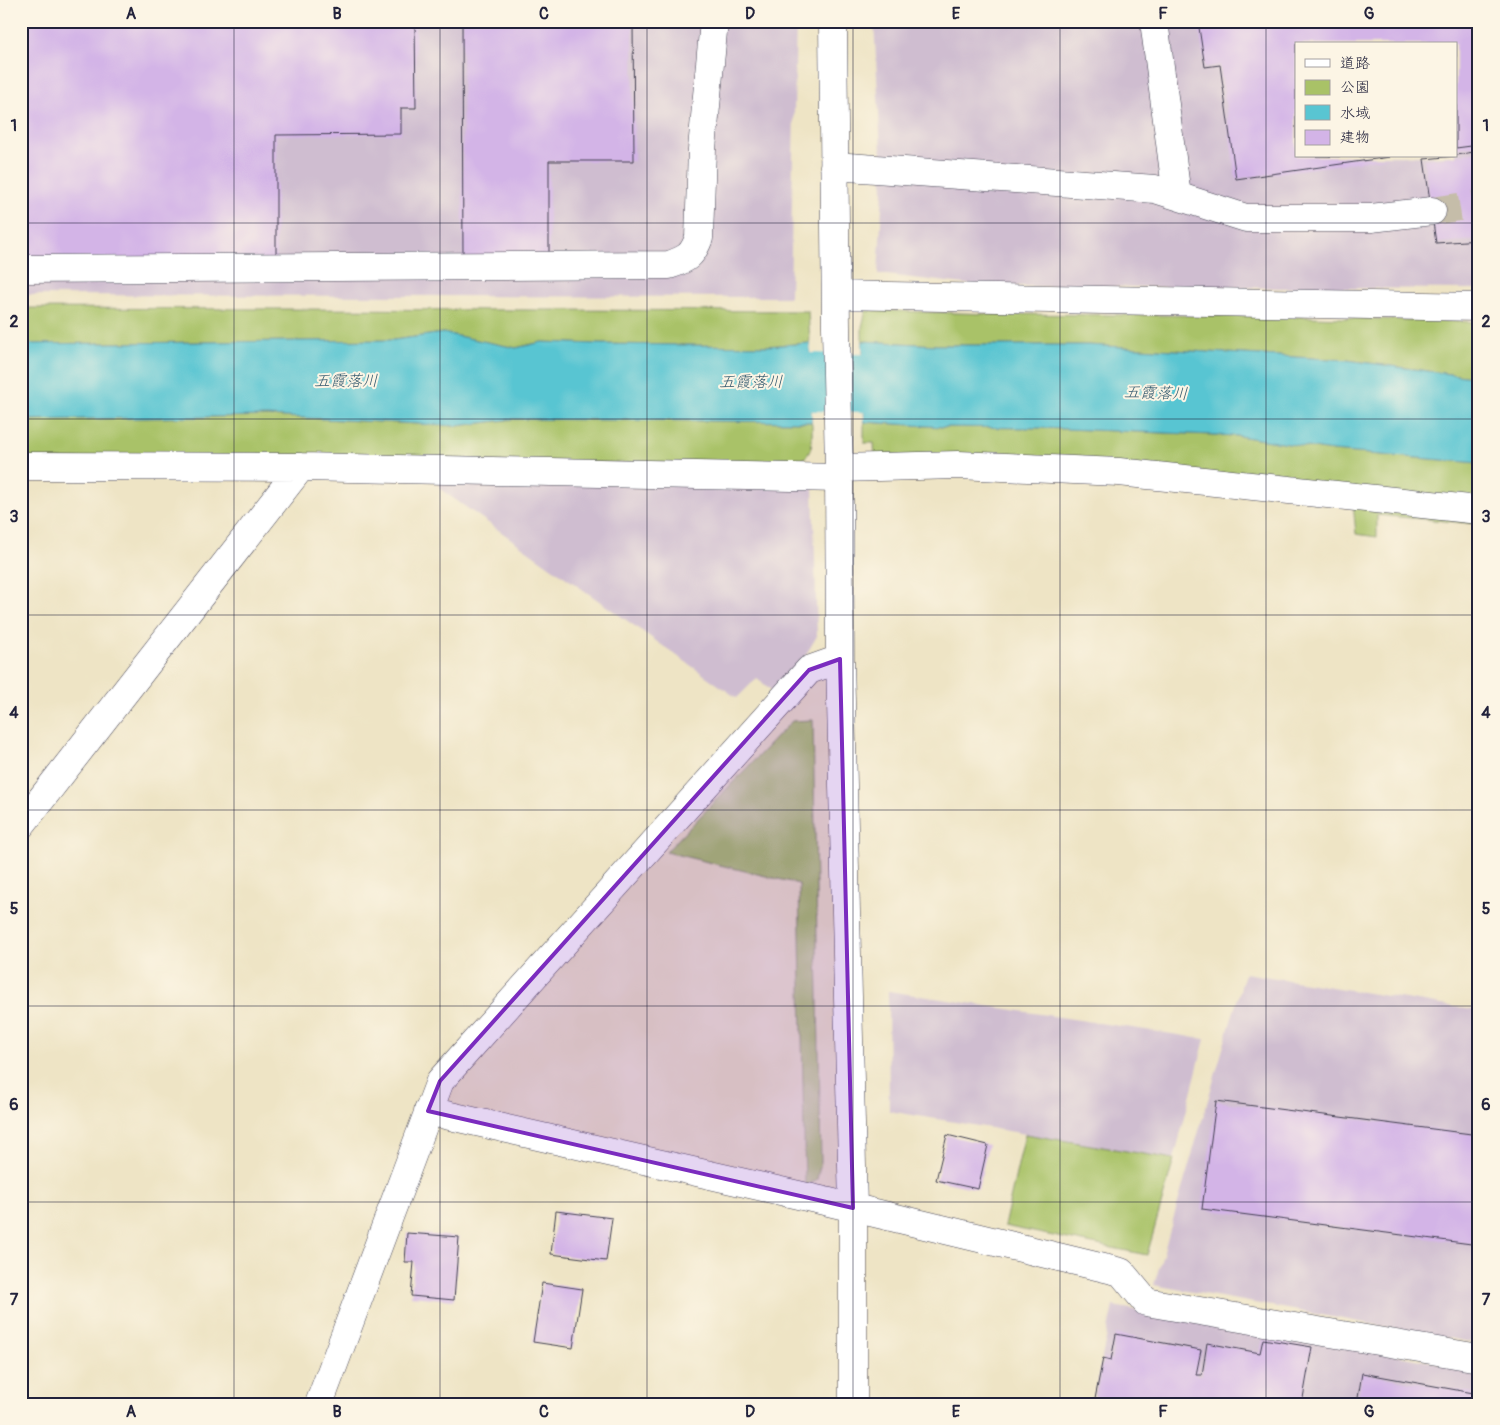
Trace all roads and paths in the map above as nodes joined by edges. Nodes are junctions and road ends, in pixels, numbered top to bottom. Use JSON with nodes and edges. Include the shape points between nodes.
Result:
{"nodes":[{"id":1,"x":714,"y":21,"type":"edge"},
{"id":2,"x":833,"y":21,"type":"edge"},
{"id":3,"x":1154,"y":21,"type":"edge"},
{"id":4,"x":834,"y":166,"type":"junction"},
{"id":5,"x":1177,"y":196,"type":"junction"},
{"id":6,"x":1432,"y":210,"type":"tunnel mouth"},
{"id":7,"x":21,"y":269,"type":"edge"},
{"id":8,"x":836,"y":295,"type":"junction"},
{"id":9,"x":1479,"y":307,"type":"edge"},
{"id":10,"x":839,"y":463,"type":"junction"},
{"id":11,"x":21,"y":466,"type":"edge"},
{"id":12,"x":300,"y":468,"type":"junction"},
{"id":13,"x":1479,"y":510,"type":"edge"},
{"id":14,"x":840,"y":659,"type":"junction"},
{"id":15,"x":21,"y":824,"type":"edge"},
{"id":16,"x":428,"y":1111,"type":"junction"},
{"id":17,"x":852,"y":1208,"type":"junction"},
{"id":18,"x":1479,"y":1358,"type":"edge"},
{"id":19,"x":319,"y":1404,"type":"edge"},
{"id":20,"x":853,"y":1404,"type":"edge"}],
"edges":[{"from":1,"to":7,"type":"street","via":[[702,149],[699,238],[694,250],[684,260],[669,265]]},
{"from":2,"to":4,"type":"street"},
{"from":3,"to":5,"type":"street"},
{"from":4,"to":5,"type":"street","via":[[1155,189]]},
{"from":4,"to":8,"type":"street"},
{"from":5,"to":6,"type":"street","via":[[1246,218],[1371,218]]},
{"from":8,"to":9,"type":"street"},
{"from":8,"to":10,"type":"street"},
{"from":10,"to":12,"type":"street"},
{"from":10,"to":13,"type":"street","via":[[1118,472]]},
{"from":10,"to":14,"type":"street"},
{"from":11,"to":12,"type":"street"},
{"from":12,"to":15,"type":"street"},
{"from":14,"to":16,"type":"street","via":[[809,670],[440,1081]]},
{"from":14,"to":17,"type":"street"},
{"from":16,"to":17,"type":"street"},
{"from":16,"to":19,"type":"street"},
{"from":17,"to":18,"type":"street","via":[[1121,1272],[1146,1302]]},
{"from":17,"to":20,"type":"street"}]}
